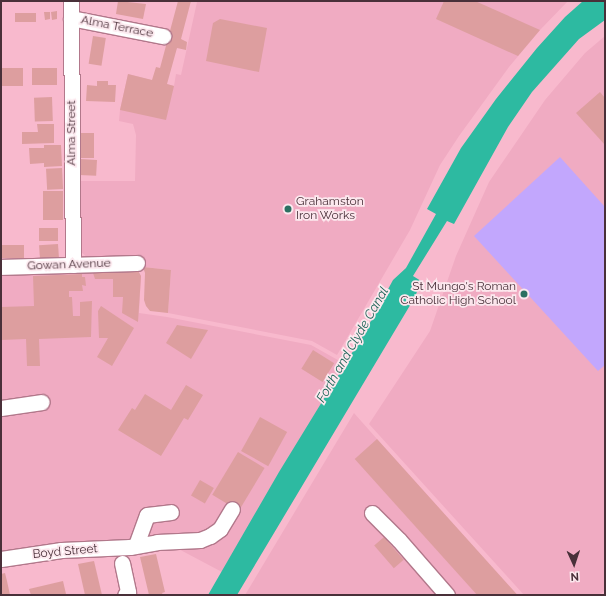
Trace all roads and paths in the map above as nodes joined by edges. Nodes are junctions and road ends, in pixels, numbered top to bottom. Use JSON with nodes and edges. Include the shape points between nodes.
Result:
{"nodes":[{"id":1,"x":71,"y":1,"type":"edge"},
{"id":2,"x":71,"y":18,"type":"junction"},
{"id":3,"x":163,"y":36,"type":"dead end"},
{"id":4,"x":137,"y":263,"type":"dead end"},
{"id":5,"x":73,"y":265,"type":"junction"},
{"id":6,"x":1,"y":267,"type":"edge"},
{"id":7,"x":42,"y":402,"type":"dead end"},
{"id":8,"x":1,"y":408,"type":"edge"},
{"id":9,"x":232,"y":509,"type":"dead end"},
{"id":10,"x":171,"y":512,"type":"dead end"},
{"id":11,"x":372,"y":513,"type":"dead end"},
{"id":12,"x":133,"y":546,"type":"junction"},
{"id":13,"x":1,"y":559,"type":"edge"},
{"id":14,"x":122,"y":563,"type":"dead end"},
{"id":15,"x":126,"y":595,"type":"edge"},
{"id":16,"x":447,"y":595,"type":"edge"}],
"edges":[{"from":1,"to":2,"type":"street","name":"Alma Street"},
{"from":2,"to":3,"type":"street","name":"Alma Terrace"},
{"from":2,"to":5,"type":"street","name":"Alma Street"},
{"from":4,"to":5,"type":"street","name":"Gowan Avenue"},
{"from":5,"to":6,"type":"street","name":"Gowan Avenue"},
{"from":7,"to":8,"type":"street"},
{"from":9,"to":12,"type":"street","name":"Boyd Street","via":[[220,529],[200,540]]},
{"from":10,"to":12,"type":"street","via":[[147,515]]},
{"from":11,"to":16,"type":"street"},
{"from":12,"to":13,"type":"street","name":"Boyd Street","via":[[61,550]]},
{"from":14,"to":15,"type":"street","via":[[128,592]]}]}
